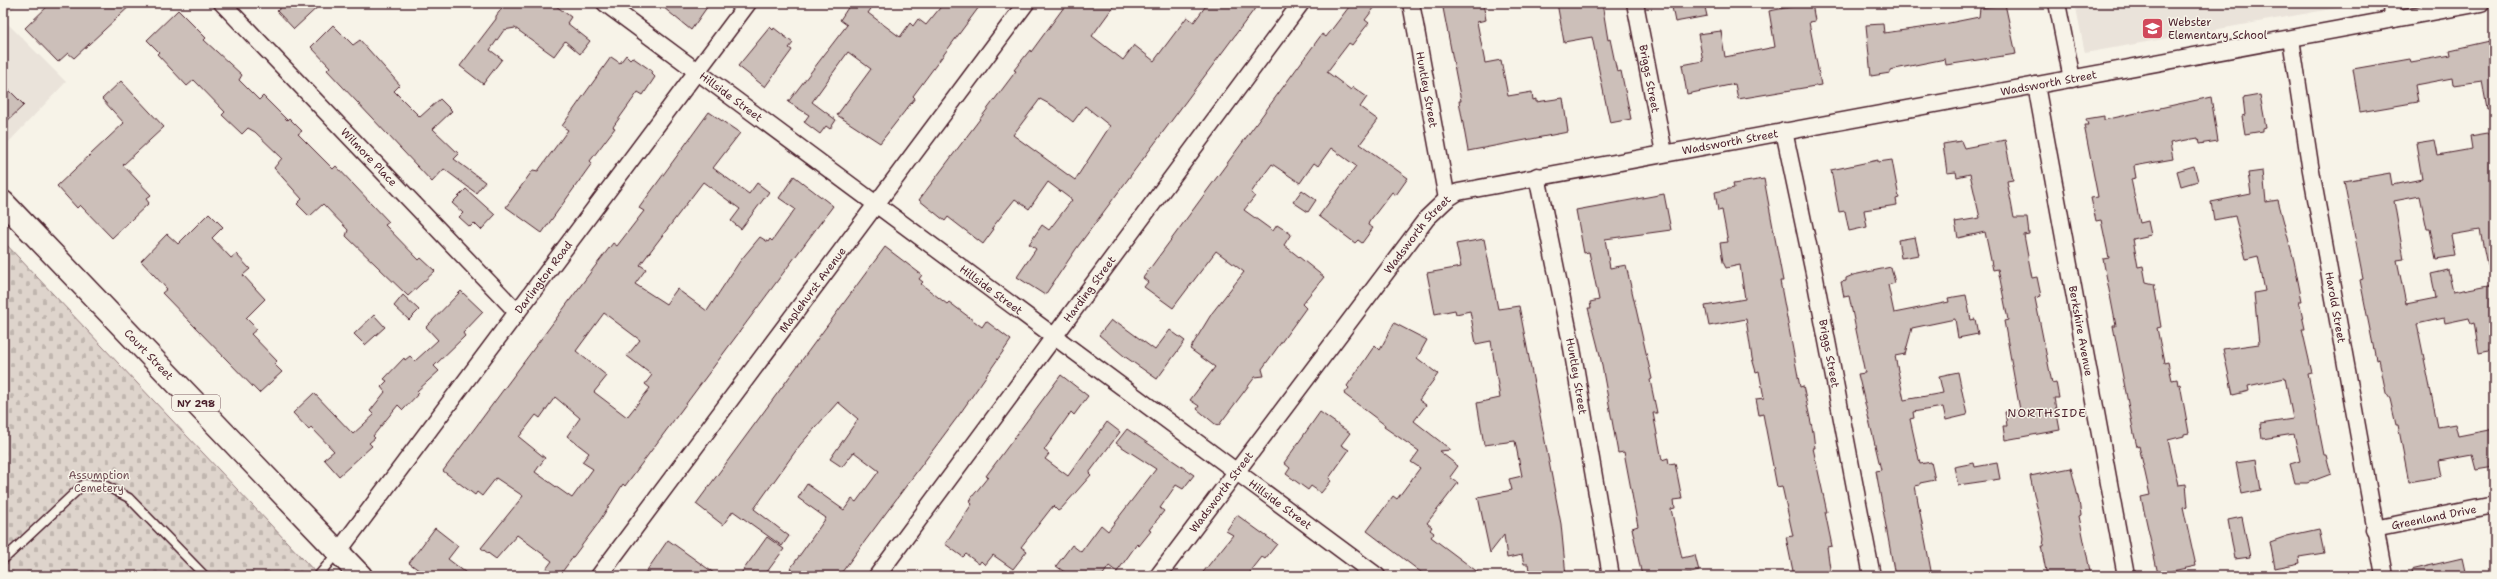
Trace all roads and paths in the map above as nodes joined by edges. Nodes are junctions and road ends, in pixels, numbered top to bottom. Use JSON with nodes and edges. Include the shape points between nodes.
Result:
{"nodes":[{"id":1,"x":222,"y":3,"type":"edge"},
{"id":2,"x":605,"y":3,"type":"edge"},
{"id":3,"x":748,"y":3,"type":"edge"},
{"id":4,"x":1026,"y":3,"type":"edge"},
{"id":5,"x":1301,"y":3,"type":"edge"},
{"id":6,"x":1411,"y":3,"type":"edge"},
{"id":7,"x":1635,"y":3,"type":"edge"},
{"id":8,"x":2057,"y":3,"type":"edge"},
{"id":9,"x":2391,"y":3,"type":"edge"},
{"id":10,"x":2481,"y":3,"type":"edge"},
{"id":11,"x":2394,"y":19,"type":"junction"},
{"id":12,"x":2291,"y":39,"type":"junction"},
{"id":13,"x":697,"y":71,"type":"junction"},
{"id":14,"x":2072,"y":79,"type":"junction"},
{"id":15,"x":2036,"y":85,"type":"junction"},
{"id":16,"x":1784,"y":132,"type":"junction"},
{"id":17,"x":1664,"y":153,"type":"junction"},
{"id":18,"x":1537,"y":176,"type":"junction"},
{"id":19,"x":1447,"y":199,"type":"junction"},
{"id":20,"x":3,"y":202,"type":"edge"},
{"id":21,"x":877,"y":204,"type":"junction"},
{"id":22,"x":517,"y":312,"type":"junction"},
{"id":23,"x":1054,"y":336,"type":"junction"},
{"id":24,"x":1236,"y":473,"type":"junction"},
{"id":25,"x":2494,"y":504,"type":"edge"},
{"id":26,"x":2374,"y":529,"type":"junction"},
{"id":27,"x":338,"y":552,"type":"junction"},
{"id":28,"x":3,"y":560,"type":"edge"},
{"id":29,"x":205,"y":576,"type":"edge"},
{"id":30,"x":318,"y":576,"type":"edge"},
{"id":31,"x":361,"y":576,"type":"edge"},
{"id":32,"x":599,"y":576,"type":"edge"},
{"id":33,"x":877,"y":576,"type":"edge"},
{"id":34,"x":1158,"y":576,"type":"edge"},
{"id":35,"x":1377,"y":576,"type":"edge"},
{"id":36,"x":1611,"y":576,"type":"edge"},
{"id":37,"x":1872,"y":576,"type":"edge"},
{"id":38,"x":2126,"y":576,"type":"edge"},
{"id":39,"x":2384,"y":576,"type":"edge"}],
"edges":[{"from":1,"to":22,"type":"street","name":"Wilmore Place"},
{"from":2,"to":13,"type":"street","name":"Hillside Street"},
{"from":3,"to":13,"type":"street","name":"Darlington Road"},
{"from":4,"to":21,"type":"street","name":"Maplehurst Avenue"},
{"from":5,"to":23,"type":"street","name":"Harding Street"},
{"from":6,"to":19,"type":"street","name":"Huntley Street"},
{"from":7,"to":17,"type":"street","name":"Briggs Street"},
{"from":8,"to":14,"type":"street"},
{"from":9,"to":11,"type":"street"},
{"from":10,"to":11,"type":"street","name":"Wadsworth Street"},
{"from":11,"to":12,"type":"street","name":"Wadsworth Street"},
{"from":12,"to":14,"type":"street","name":"Wadsworth Street"},
{"from":12,"to":26,"type":"street","name":"Harold Street","via":[[2310,165]]},
{"from":13,"to":21,"type":"street","name":"Hillside Street"},
{"from":13,"to":22,"type":"street","name":"Darlington Road"},
{"from":14,"to":15,"type":"street","name":"Wadsworth Street"},
{"from":15,"to":16,"type":"street","name":"Wadsworth Street"},
{"from":15,"to":38,"type":"street","name":"Berkshire Avenue"},
{"from":16,"to":17,"type":"street","name":"Wadsworth Street"},
{"from":16,"to":37,"type":"street","name":"Briggs Street","via":[[1814,273]]},
{"from":17,"to":18,"type":"street","name":"Wadsworth Street"},
{"from":18,"to":19,"type":"street","name":"Wadsworth Street","via":[[1458,192]]},
{"from":18,"to":36,"type":"street","name":"Huntley Street","via":[[1572,348]]},
{"from":19,"to":24,"type":"street","name":"Wadsworth Street","via":[[1427,218]]},
{"from":20,"to":27,"type":"main road","name":"Court Street","number":"NY 298"},
{"from":21,"to":23,"type":"street","name":"Hillside Street"},
{"from":21,"to":32,"type":"street","name":"Maplehurst Avenue"},
{"from":22,"to":27,"type":"street","name":"Darlington Road"},
{"from":23,"to":24,"type":"street","name":"Hillside Street"},
{"from":23,"to":33,"type":"street","name":"Harding Street"},
{"from":24,"to":34,"type":"street","name":"Wadsworth Street"},
{"from":24,"to":35,"type":"street","name":"Hillside Street"},
{"from":25,"to":26,"type":"street","name":"Greenland Drive"},
{"from":26,"to":39,"type":"street","name":"Harold Street"},
{"from":27,"to":30,"type":"lane"},
{"from":27,"to":31,"type":"main road","name":"Court Street","number":"NY 298"},
{"from":28,"to":29,"type":"lane","via":[[84,484],[104,485],[129,498]]}]}
